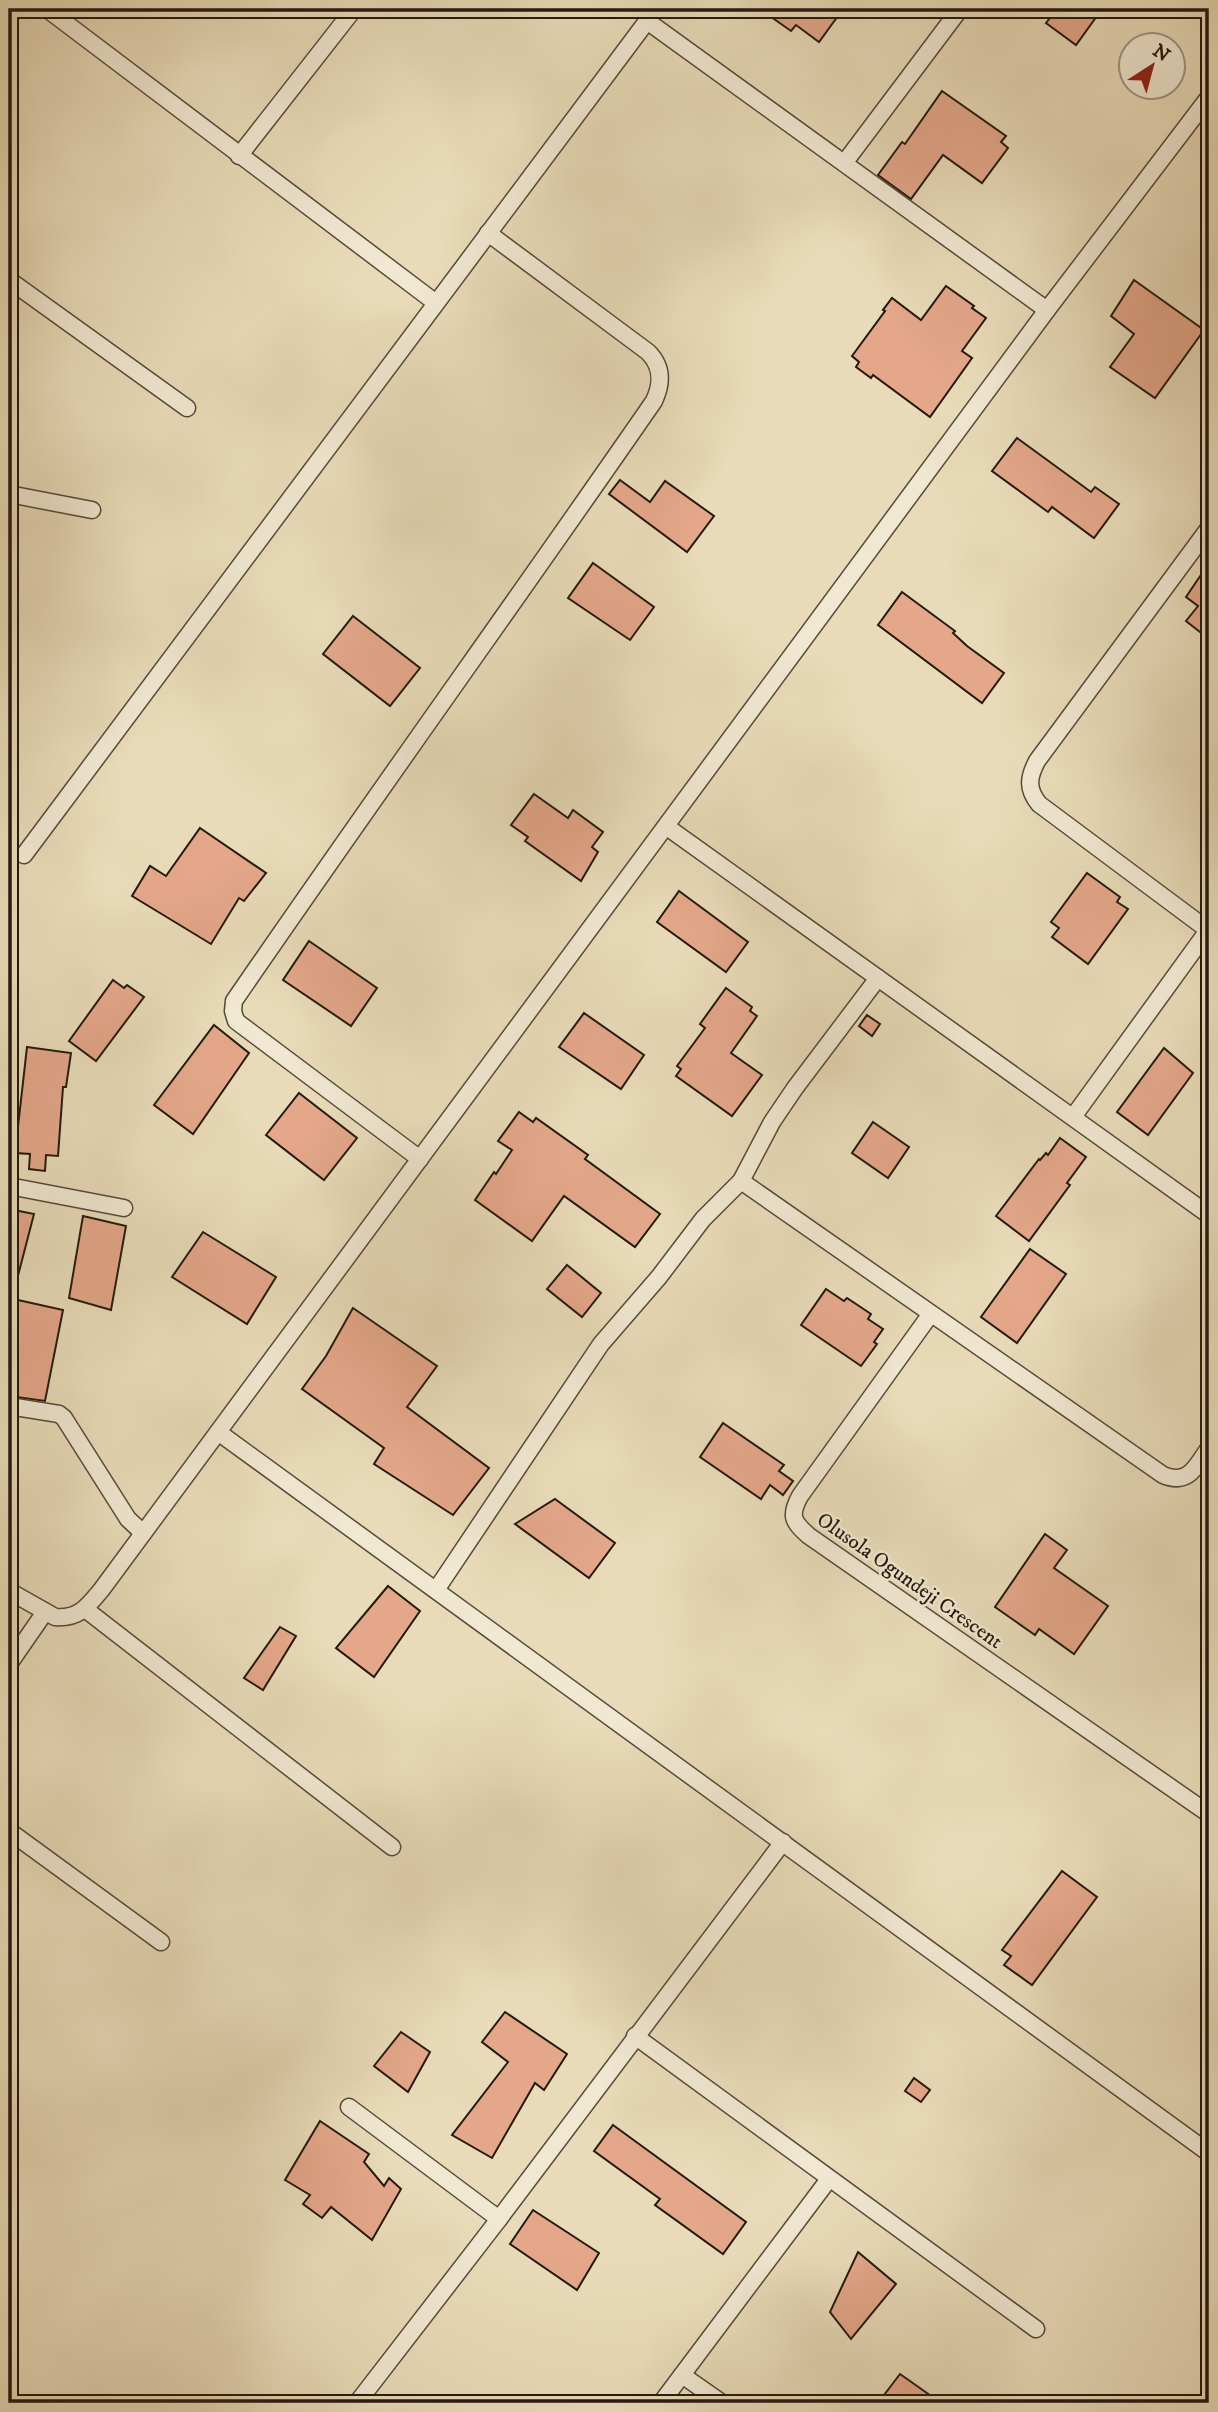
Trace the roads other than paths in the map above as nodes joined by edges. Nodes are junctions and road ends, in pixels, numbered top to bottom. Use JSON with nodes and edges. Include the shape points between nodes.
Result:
{"nodes":[{"id":1,"x":354,"y":9,"type":"edge"},
{"id":2,"x":960,"y":9,"type":"edge"},
{"id":3,"x":56,"y":11,"type":"edge"},
{"id":4,"x":651,"y":15,"type":"edge"},
{"id":5,"x":1209,"y":97,"type":"edge"},
{"id":6,"x":239,"y":156,"type":"junction"},
{"id":7,"x":845,"y":162,"type":"junction"},
{"id":8,"x":488,"y":233,"type":"junction"},
{"id":9,"x":9,"y":280,"type":"edge"},
{"id":10,"x":436,"y":303,"type":"junction"},
{"id":11,"x":1047,"y":310,"type":"junction"},
{"id":12,"x":187,"y":408,"type":"dead end"},
{"id":13,"x":9,"y":494,"type":"edge"},
{"id":14,"x":92,"y":510,"type":"dead end"},
{"id":15,"x":1209,"y":528,"type":"edge"},
{"id":16,"x":667,"y":827,"type":"junction"},
{"id":17,"x":24,"y":855,"type":"dead end"},
{"id":18,"x":1209,"y":929,"type":"edge"},
{"id":19,"x":878,"y":978,"type":"junction"},
{"id":20,"x":1073,"y":1117,"type":"junction"},
{"id":21,"x":420,"y":1159,"type":"junction"},
{"id":22,"x":741,"y":1181,"type":"junction"},
{"id":23,"x":9,"y":1186,"type":"edge"},
{"id":24,"x":124,"y":1208,"type":"dead end"},
{"id":25,"x":1209,"y":1214,"type":"edge"},
{"id":26,"x":930,"y":1315,"type":"junction"},
{"id":27,"x":9,"y":1406,"type":"edge"},
{"id":28,"x":218,"y":1432,"type":"junction"},
{"id":29,"x":1209,"y":1448,"type":"edge"},
{"id":30,"x":144,"y":1533,"type":"junction"},
{"id":31,"x":436,"y":1590,"type":"junction"},
{"id":32,"x":9,"y":1591,"type":"edge"},
{"id":33,"x":85,"y":1609,"type":"junction"},
{"id":34,"x":46,"y":1612,"type":"junction"},
{"id":35,"x":9,"y":1664,"type":"edge"},
{"id":36,"x":1209,"y":1814,"type":"edge"},
{"id":37,"x":9,"y":1831,"type":"edge"},
{"id":38,"x":783,"y":1842,"type":"junction"},
{"id":39,"x":392,"y":1847,"type":"dead end"},
{"id":40,"x":161,"y":1942,"type":"dead end"},
{"id":41,"x":635,"y":2036,"type":"junction"},
{"id":42,"x":349,"y":2107,"type":"dead end"},
{"id":43,"x":1209,"y":2153,"type":"edge"},
{"id":44,"x":829,"y":2179,"type":"junction"},
{"id":45,"x":499,"y":2219,"type":"junction"},
{"id":46,"x":1036,"y":2329,"type":"dead end"},
{"id":47,"x":682,"y":2375,"type":"junction"},
{"id":48,"x":357,"y":2403,"type":"edge"},
{"id":49,"x":661,"y":2403,"type":"edge"},
{"id":50,"x":722,"y":2403,"type":"edge"}],
"edges":[{"from":1,"to":6,"type":"street"},
{"from":2,"to":7,"type":"street"},
{"from":3,"to":6,"type":"street"},
{"from":4,"to":7,"type":"street"},
{"from":4,"to":8,"type":"street"},
{"from":5,"to":11,"type":"street"},
{"from":6,"to":10,"type":"street"},
{"from":7,"to":11,"type":"street"},
{"from":8,"to":10,"type":"street"},
{"from":8,"to":21,"type":"street","via":[[653,357],[661,379],[658,391],[234,1000],[233,1011],[236,1021]]},
{"from":9,"to":12,"type":"street"},
{"from":10,"to":17,"type":"street"},
{"from":11,"to":16,"type":"street"},
{"from":13,"to":14,"type":"street"},
{"from":15,"to":18,"type":"street","via":[[1037,761],[1029,781],[1039,804]]},
{"from":16,"to":19,"type":"street"},
{"from":16,"to":21,"type":"street"},
{"from":18,"to":20,"type":"street"},
{"from":19,"to":20,"type":"street"},
{"from":19,"to":22,"type":"street","via":[[780,1110]]},
{"from":20,"to":25,"type":"street"},
{"from":21,"to":28,"type":"street"},
{"from":22,"to":26,"type":"street"},
{"from":22,"to":31,"type":"street","via":[[703,1219],[601,1344]]},
{"from":23,"to":24,"type":"street"},
{"from":26,"to":29,"type":"street","via":[[1173,1480],[1191,1473]]},
{"from":26,"to":36,"type":"street","name":"Olusola Ogundeji Crescent","via":[[800,1496],[793,1515],[796,1524]]},
{"from":27,"to":30,"type":"street","via":[[64,1418],[128,1520]]},
{"from":28,"to":30,"type":"street"},
{"from":28,"to":31,"type":"street"},
{"from":30,"to":33,"type":"street"},
{"from":31,"to":38,"type":"street"},
{"from":32,"to":34,"type":"street"},
{"from":33,"to":34,"type":"street","via":[[62,1618]]},
{"from":33,"to":39,"type":"street"},
{"from":34,"to":35,"type":"street"},
{"from":37,"to":40,"type":"street"},
{"from":38,"to":41,"type":"street"},
{"from":38,"to":43,"type":"street"},
{"from":41,"to":44,"type":"street"},
{"from":41,"to":45,"type":"street"},
{"from":42,"to":45,"type":"street"},
{"from":44,"to":46,"type":"street"},
{"from":44,"to":47,"type":"street"},
{"from":45,"to":48,"type":"street"},
{"from":47,"to":49,"type":"street"},
{"from":47,"to":50,"type":"street"}]}
